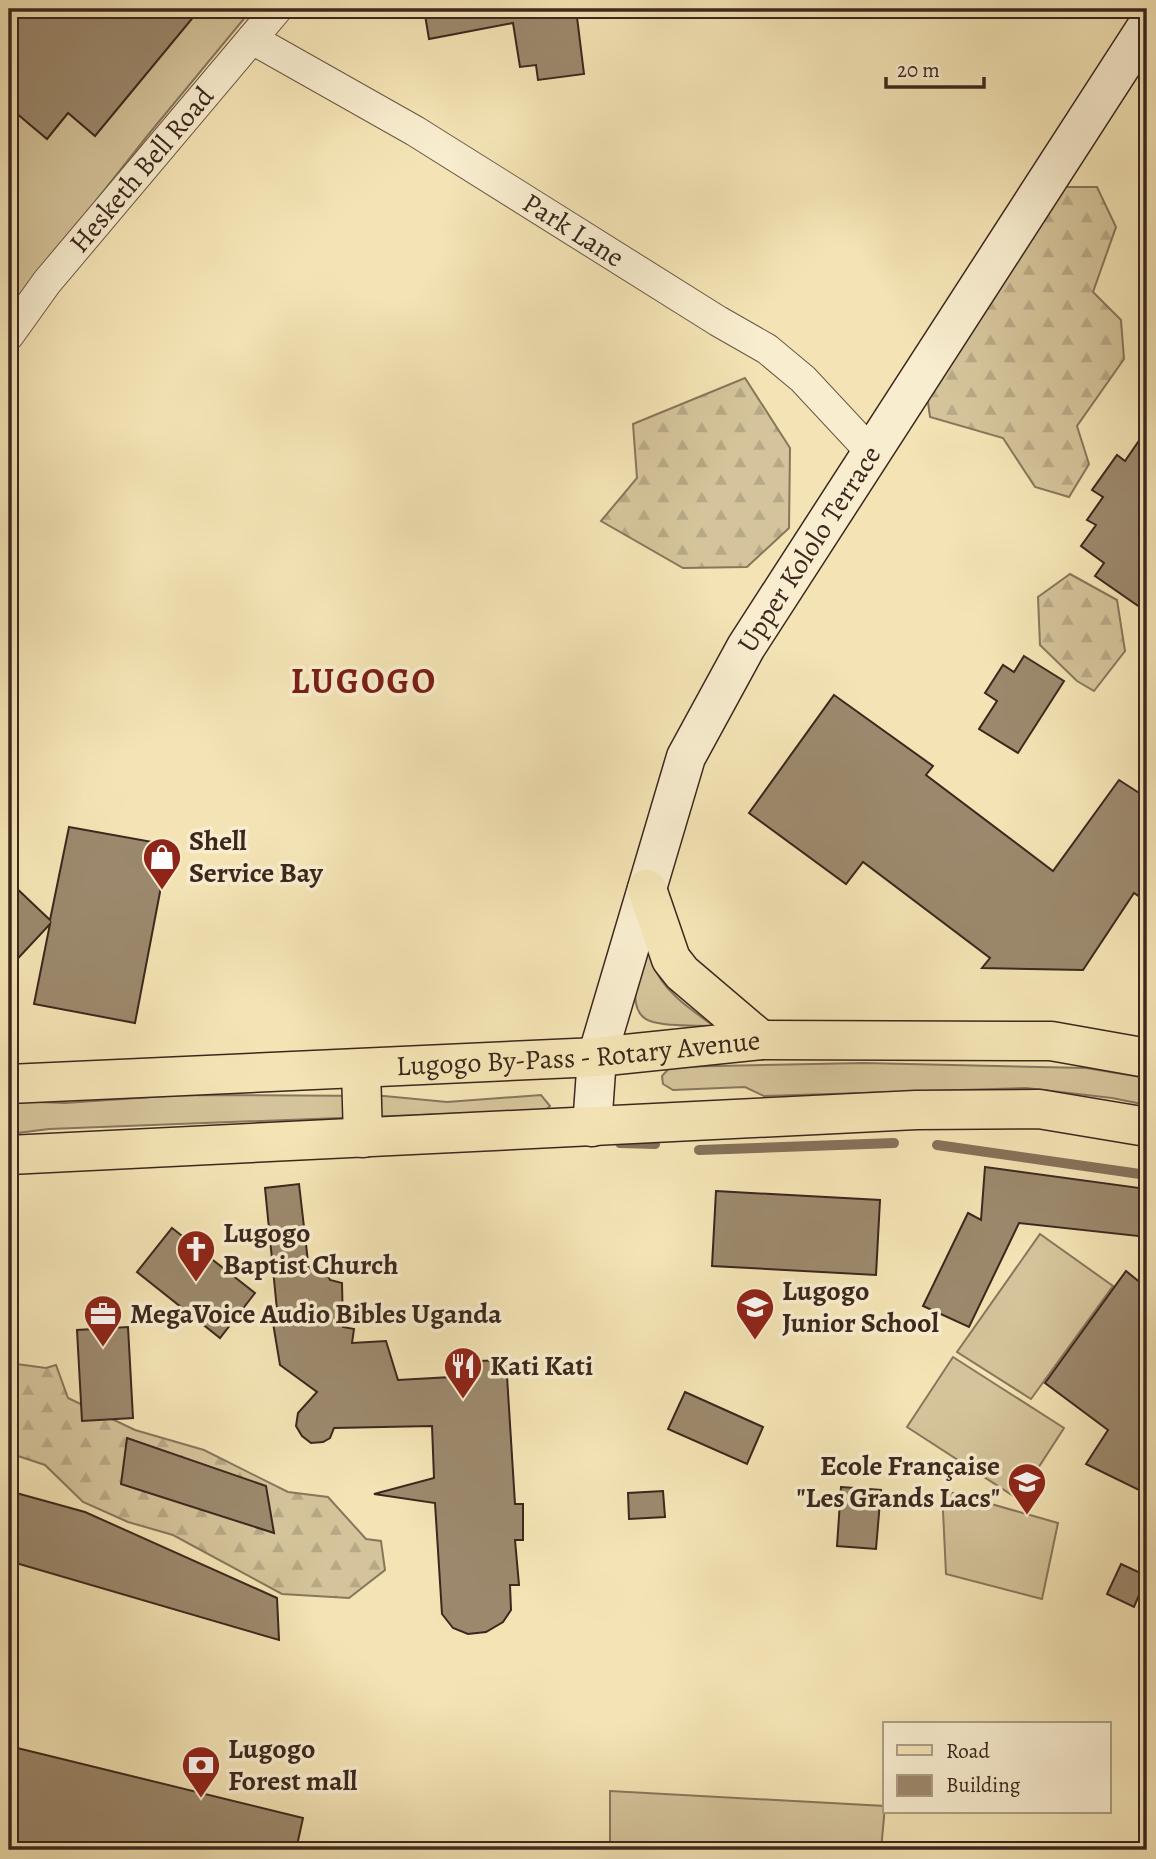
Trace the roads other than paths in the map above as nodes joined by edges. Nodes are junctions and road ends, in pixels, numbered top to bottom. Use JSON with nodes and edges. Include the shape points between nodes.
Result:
{"nodes":[{"id":1,"x":277,"y":9,"type":"edge"},
{"id":2,"x":1147,"y":26,"type":"edge"},
{"id":3,"x":252,"y":39,"type":"junction"},
{"id":4,"x":9,"y":334,"type":"edge"},
{"id":5,"x":872,"y":453,"type":"junction"},
{"id":6,"x":647,"y":888,"type":"junction"},
{"id":7,"x":761,"y":1041,"type":"junction"},
{"id":8,"x":597,"y":1056,"type":"junction"},
{"id":9,"x":1147,"y":1058,"type":"edge"},
{"id":10,"x":360,"y":1069,"type":"junction"},
{"id":11,"x":9,"y":1083,"type":"edge"},
{"id":12,"x":592,"y":1127,"type":"junction"},
{"id":13,"x":1147,"y":1127,"type":"edge"},
{"id":14,"x":363,"y":1138,"type":"junction"},
{"id":15,"x":9,"y":1155,"type":"edge"}],
"edges":[{"from":1,"to":3,"type":"street","name":"Hesketh Bell Road"},
{"from":2,"to":5,"type":"main road","name":"Upper Kololo Terrace"},
{"from":3,"to":4,"type":"street","name":"Hesketh Bell Road","via":[[47,282]]},
{"from":3,"to":5,"type":"street","name":"Park Lane","via":[[415,131],[768,349],[803,379]]},
{"from":5,"to":6,"type":"main road","name":"Upper Kololo Terrace","via":[[746,647],[686,757]]},
{"from":6,"to":7,"type":"main road","via":[[671,959]]},
{"from":6,"to":8,"type":"main road","name":"Upper Kololo Terrace"},
{"from":7,"to":8,"type":"main road","name":"Lugogo By-Pass - Rotary Avenue"},
{"from":7,"to":9,"type":"main road","name":"Lugogo By-Pass - Rotary Avenue","via":[[1051,1041]]},
{"from":8,"to":10,"type":"main road","name":"Lugogo By-Pass - Rotary Avenue"},
{"from":8,"to":12,"type":"main road","name":"Upper Kololo Terrace"},
{"from":10,"to":11,"type":"main road","name":"Lugogo By-Pass - Rotary Avenue"},
{"from":10,"to":14,"type":"main road"},
{"from":12,"to":13,"type":"main road","via":[[813,1114],[1039,1109]]},
{"from":12,"to":14,"type":"main road"},
{"from":14,"to":15,"type":"main road"}]}
